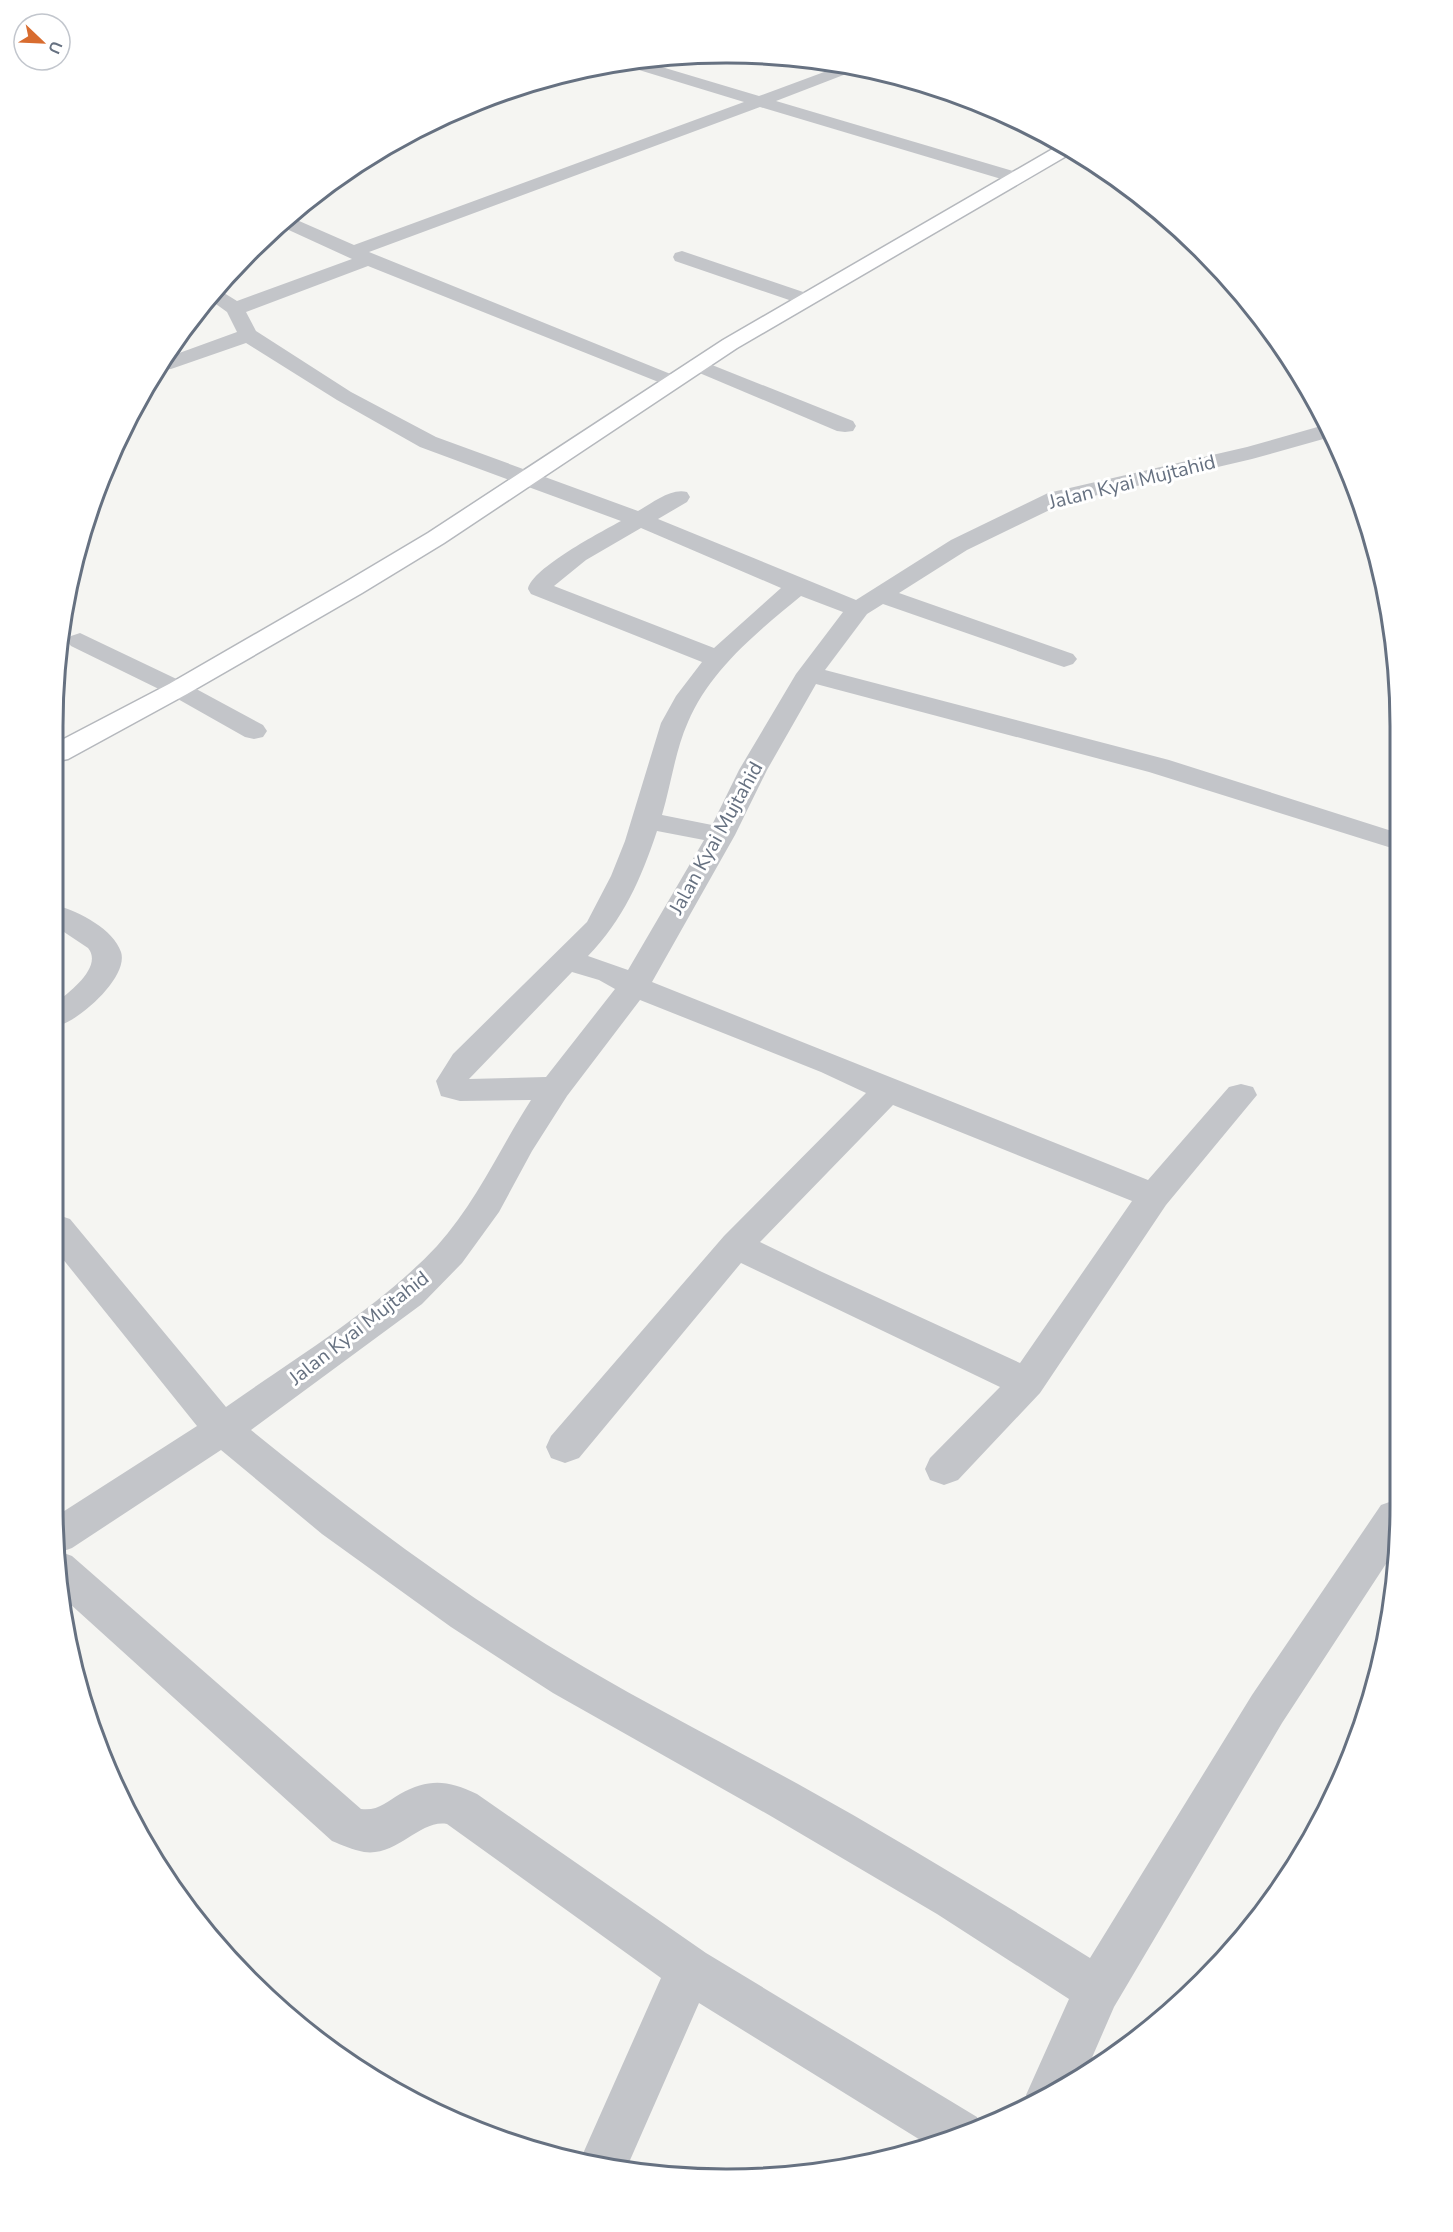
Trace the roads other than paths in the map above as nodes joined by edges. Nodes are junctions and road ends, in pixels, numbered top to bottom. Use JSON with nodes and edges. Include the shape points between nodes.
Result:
{"nodes":[{"id":1,"x":648,"y":68,"type":"edge"},
{"id":2,"x":838,"y":73,"type":"edge"},
{"id":3,"x":760,"y":102,"type":"junction"},
{"id":4,"x":1059,"y":153,"type":"edge"},
{"id":5,"x":1014,"y":177,"type":"junction"},
{"id":6,"x":293,"y":225,"type":"edge"},
{"id":7,"x":360,"y":255,"type":"junction"},
{"id":8,"x":682,"y":258,"type":"dead end"},
{"id":9,"x":221,"y":298,"type":"edge"},
{"id":10,"x":806,"y":299,"type":"junction"},
{"id":11,"x":235,"y":309,"type":"junction"},
{"id":12,"x":248,"y":334,"type":"junction"},
{"id":13,"x":173,"y":362,"type":"edge"},
{"id":14,"x":697,"y":364,"type":"junction"},
{"id":15,"x":671,"y":381,"type":"junction"},
{"id":16,"x":845,"y":426,"type":"dead end"},
{"id":17,"x":1322,"y":434,"type":"edge"},
{"id":18,"x":526,"y":477,"type":"junction"},
{"id":19,"x":679,"y":496,"type":"dead end"},
{"id":20,"x":641,"y":520,"type":"junction"},
{"id":21,"x":804,"y":588,"type":"junction"},
{"id":22,"x":860,"y":602,"type":"junction"},
{"id":23,"x":80,"y":640,"type":"dead end"},
{"id":24,"x":718,"y":659,"type":"junction"},
{"id":25,"x":1064,"y":659,"type":"dead end"},
{"id":26,"x":809,"y":674,"type":"junction"},
{"id":27,"x":178,"y":689,"type":"junction"},
{"id":28,"x":254,"y":731,"type":"dead end"},
{"id":29,"x":63,"y":750,"type":"edge"},
{"id":30,"x":654,"y":822,"type":"junction"},
{"id":31,"x":712,"y":834,"type":"junction"},
{"id":32,"x":1390,"y":839,"type":"edge"},
{"id":33,"x":63,"y":918,"type":"edge"},
{"id":34,"x":572,"y":961,"type":"junction"},
{"id":35,"x":622,"y":980,"type":"junction"},
{"id":36,"x":63,"y":1012,"type":"edge"},
{"id":37,"x":542,"y":1088,"type":"junction"},
{"id":38,"x":888,"y":1090,"type":"junction"},
{"id":39,"x":1241,"y":1095,"type":"dead end"},
{"id":40,"x":1154,"y":1196,"type":"junction"},
{"id":41,"x":63,"y":1234,"type":"edge"},
{"id":42,"x":736,"y":1245,"type":"junction"},
{"id":43,"x":1027,"y":1383,"type":"junction"},
{"id":44,"x":210,"y":1415,"type":"junction"},
{"id":45,"x":565,"y":1447,"type":"dead end"},
{"id":46,"x":944,"y":1470,"type":"dead end"},
{"id":47,"x":1390,"y":1525,"type":"edge"},
{"id":48,"x":64,"y":1532,"type":"edge"},
{"id":49,"x":67,"y":1576,"type":"edge"},
{"id":50,"x":689,"y":1970,"type":"junction"},
{"id":51,"x":1097,"y":1990,"type":"junction"},
{"id":52,"x":1057,"y":2080,"type":"edge"},
{"id":53,"x":950,"y":2130,"type":"edge"},
{"id":54,"x":606,"y":2157,"type":"edge"}],
"edges":[{"from":1,"to":3,"type":"street"},
{"from":2,"to":3,"type":"street"},
{"from":3,"to":5,"type":"street"},
{"from":3,"to":7,"type":"street"},
{"from":4,"to":5,"type":"street"},
{"from":5,"to":10,"type":"street"},
{"from":6,"to":7,"type":"street"},
{"from":7,"to":11,"type":"street"},
{"from":7,"to":15,"type":"street"},
{"from":8,"to":10,"type":"street"},
{"from":9,"to":11,"type":"street"},
{"from":10,"to":14,"type":"street"},
{"from":11,"to":12,"type":"street"},
{"from":12,"to":13,"type":"street"},
{"from":12,"to":18,"type":"street","via":[[344,396],[428,442]]},
{"from":14,"to":15,"type":"street"},
{"from":14,"to":16,"type":"street"},
{"from":15,"to":18,"type":"street"},
{"from":17,"to":22,"type":"street","name":"Jalan Kyai Mujtahid","via":[[1056,498],[959,545]]},
{"from":18,"to":20,"type":"street"},
{"from":18,"to":27,"type":"street","via":[[381,571]]},
{"from":19,"to":20,"type":"street"},
{"from":20,"to":21,"type":"street"},
{"from":20,"to":24,"type":"street","via":[[578,555],[541,584],[540,589]]},
{"from":21,"to":22,"type":"street"},
{"from":21,"to":24,"type":"street","via":[[745,630]]},
{"from":22,"to":25,"type":"street"},
{"from":22,"to":26,"type":"street","name":"Jalan Kyai Mujtahid"},
{"from":23,"to":27,"type":"street"},
{"from":24,"to":30,"type":"street","via":[[677,717]]},
{"from":26,"to":31,"type":"street","name":"Jalan Kyai Mujtahid"},
{"from":26,"to":32,"type":"street","via":[[1159,766]]},
{"from":27,"to":28,"type":"street"},
{"from":27,"to":29,"type":"street"},
{"from":30,"to":31,"type":"street"},
{"from":30,"to":34,"type":"street","via":[[613,905]]},
{"from":31,"to":35,"type":"street","name":"Jalan Kyai Mujtahid"},
{"from":33,"to":36,"type":"street","via":[[99,941],[107,960],[101,976]]},
{"from":34,"to":35,"type":"street"},
{"from":34,"to":37,"type":"street","via":[[490,1034],[451,1084],[454,1089]]},
{"from":35,"to":37,"type":"street","name":"Jalan Kyai Mujtahid"},
{"from":35,"to":38,"type":"street"},
{"from":37,"to":44,"type":"street","name":"Jalan Kyai Mujtahid","via":[[472,1226],[429,1276],[362,1329]]},
{"from":38,"to":40,"type":"street"},
{"from":38,"to":42,"type":"street"},
{"from":39,"to":40,"type":"street"},
{"from":40,"to":43,"type":"street"},
{"from":41,"to":44,"type":"street"},
{"from":42,"to":43,"type":"street"},
{"from":42,"to":45,"type":"street"},
{"from":43,"to":46,"type":"street"},
{"from":44,"to":48,"type":"street","name":"Jalan Kyai Mujtahid"},
{"from":44,"to":51,"type":"street","via":[[336,1522],[466,1614],[568,1680],[943,1892]]},
{"from":47,"to":51,"type":"street","via":[[1268,1709]]},
{"from":49,"to":50,"type":"street","via":[[348,1826],[364,1832],[380,1830],[425,1804],[437,1802],[459,1807]]},
{"from":50,"to":53,"type":"street"},
{"from":50,"to":54,"type":"street"},
{"from":51,"to":52,"type":"street"}]}
